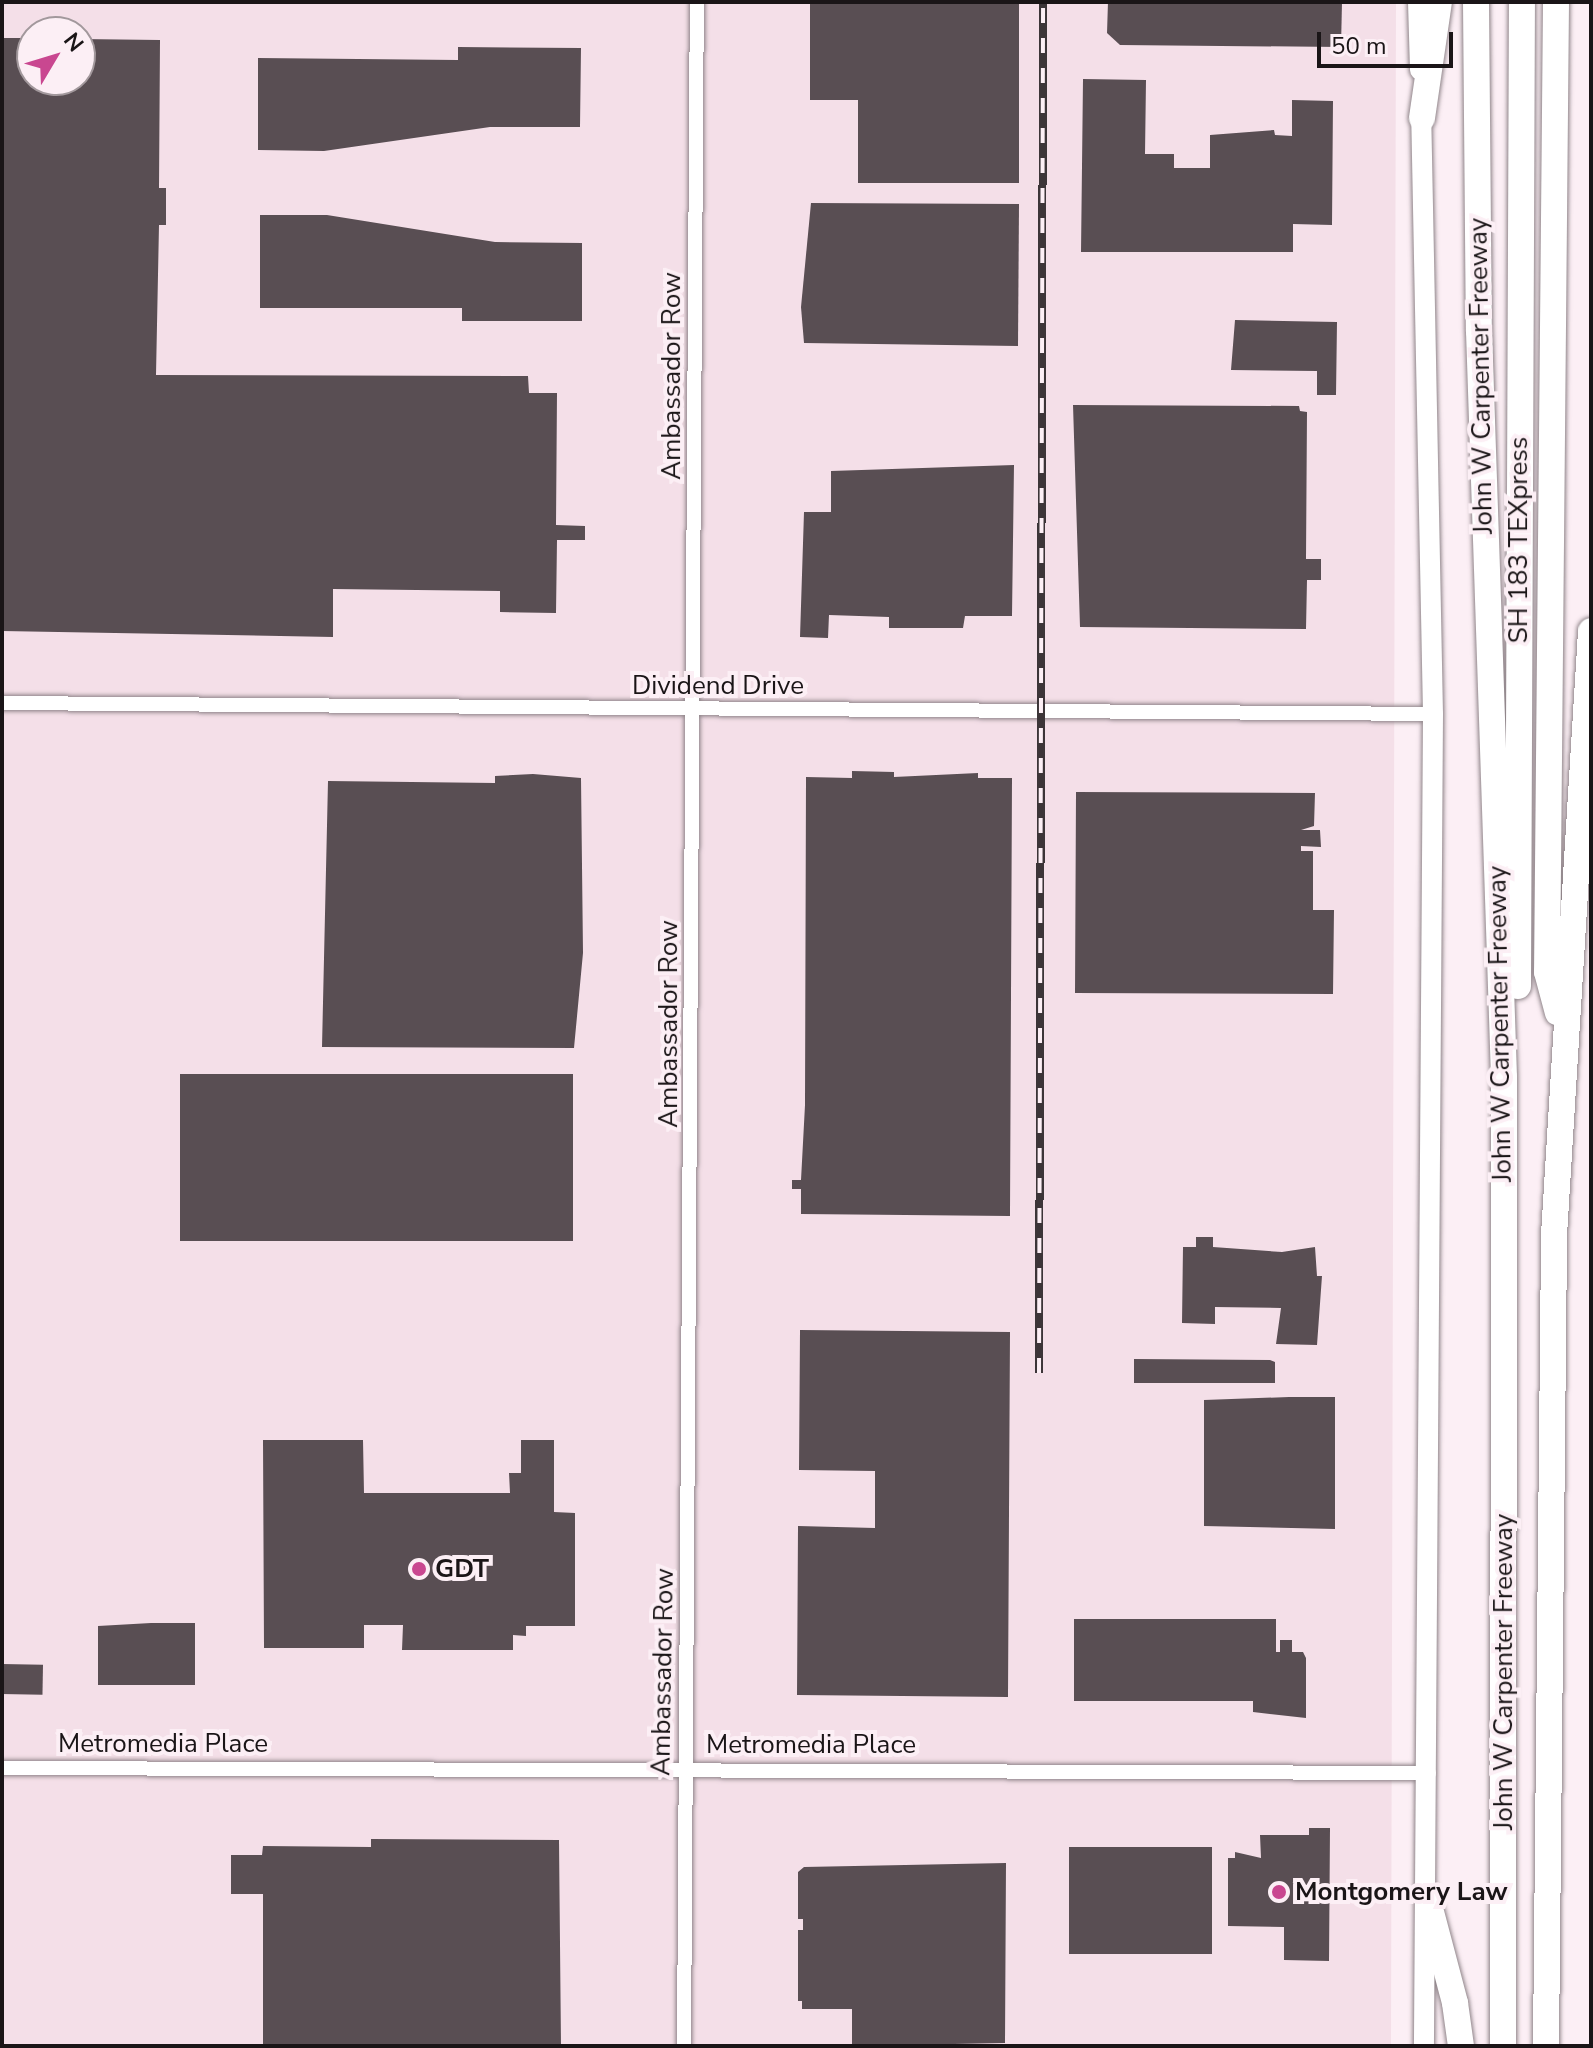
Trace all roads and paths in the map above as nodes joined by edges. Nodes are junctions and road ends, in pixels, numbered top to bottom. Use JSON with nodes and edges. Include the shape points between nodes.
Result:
{"nodes":[{"id":1,"x":697,"y":2,"type":"edge"},
{"id":2,"x":1418,"y":2,"type":"edge"},
{"id":3,"x":1439,"y":2,"type":"edge"},
{"id":4,"x":1476,"y":2,"type":"edge"},
{"id":5,"x":1522,"y":2,"type":"edge"},
{"id":6,"x":1556,"y":2,"type":"edge"},
{"id":7,"x":1422,"y":118,"type":"junction"},
{"id":8,"x":1591,"y":631,"type":"edge"},
{"id":9,"x":2,"y":703,"type":"edge"},
{"id":10,"x":695,"y":710,"type":"junction"},
{"id":11,"x":1433,"y":714,"type":"junction"},
{"id":12,"x":1563,"y":1032,"type":"junction"},
{"id":13,"x":1504,"y":1077,"type":"junction"},
{"id":14,"x":2,"y":1768,"type":"edge"},
{"id":15,"x":686,"y":1769,"type":"junction"},
{"id":16,"x":1429,"y":1773,"type":"junction"},
{"id":17,"x":1426,"y":1893,"type":"junction"},
{"id":18,"x":684,"y":2046,"type":"edge"},
{"id":19,"x":1424,"y":2046,"type":"edge"},
{"id":20,"x":1461,"y":2046,"type":"edge"},
{"id":21,"x":1503,"y":2046,"type":"edge"},
{"id":22,"x":1546,"y":2046,"type":"edge"}],
"edges":[{"from":1,"to":10,"type":"street","name":"Ambassador Row"},
{"from":2,"to":7,"type":"main road","name":"John W Carpenter Freeway"},
{"from":3,"to":7,"type":"highway"},
{"from":4,"to":13,"type":"highway","name":"John W Carpenter Freeway","via":[[1479,346]]},
{"from":5,"to":13,"type":"highway","name":"SH 183 TEXpress","via":[[1518,985]]},
{"from":6,"to":12,"type":"highway","name":"SH 183 TEXpress","via":[[1547,972]]},
{"from":7,"to":11,"type":"main road","name":"John W Carpenter Freeway"},
{"from":8,"to":12,"type":"highway","name":"John W Carpenter Freeway"},
{"from":9,"to":10,"type":"street","name":"Dividend Drive"},
{"from":10,"to":11,"type":"street","name":"Dividend Drive"},
{"from":10,"to":15,"type":"street","name":"Ambassador Row"},
{"from":11,"to":16,"type":"main road","name":"John W Carpenter Freeway"},
{"from":12,"to":22,"type":"highway","name":"John W Carpenter Freeway","via":[[1551,1359]]},
{"from":13,"to":21,"type":"highway","name":"John W Carpenter Freeway"},
{"from":14,"to":15,"type":"street","name":"Metromedia Place"},
{"from":15,"to":16,"type":"street","name":"Metromedia Place"},
{"from":15,"to":18,"type":"street","name":"Ambassador Row"},
{"from":16,"to":17,"type":"main road","name":"John W Carpenter Freeway"},
{"from":17,"to":19,"type":"main road","name":"John W Carpenter Freeway"},
{"from":17,"to":20,"type":"highway"}]}
